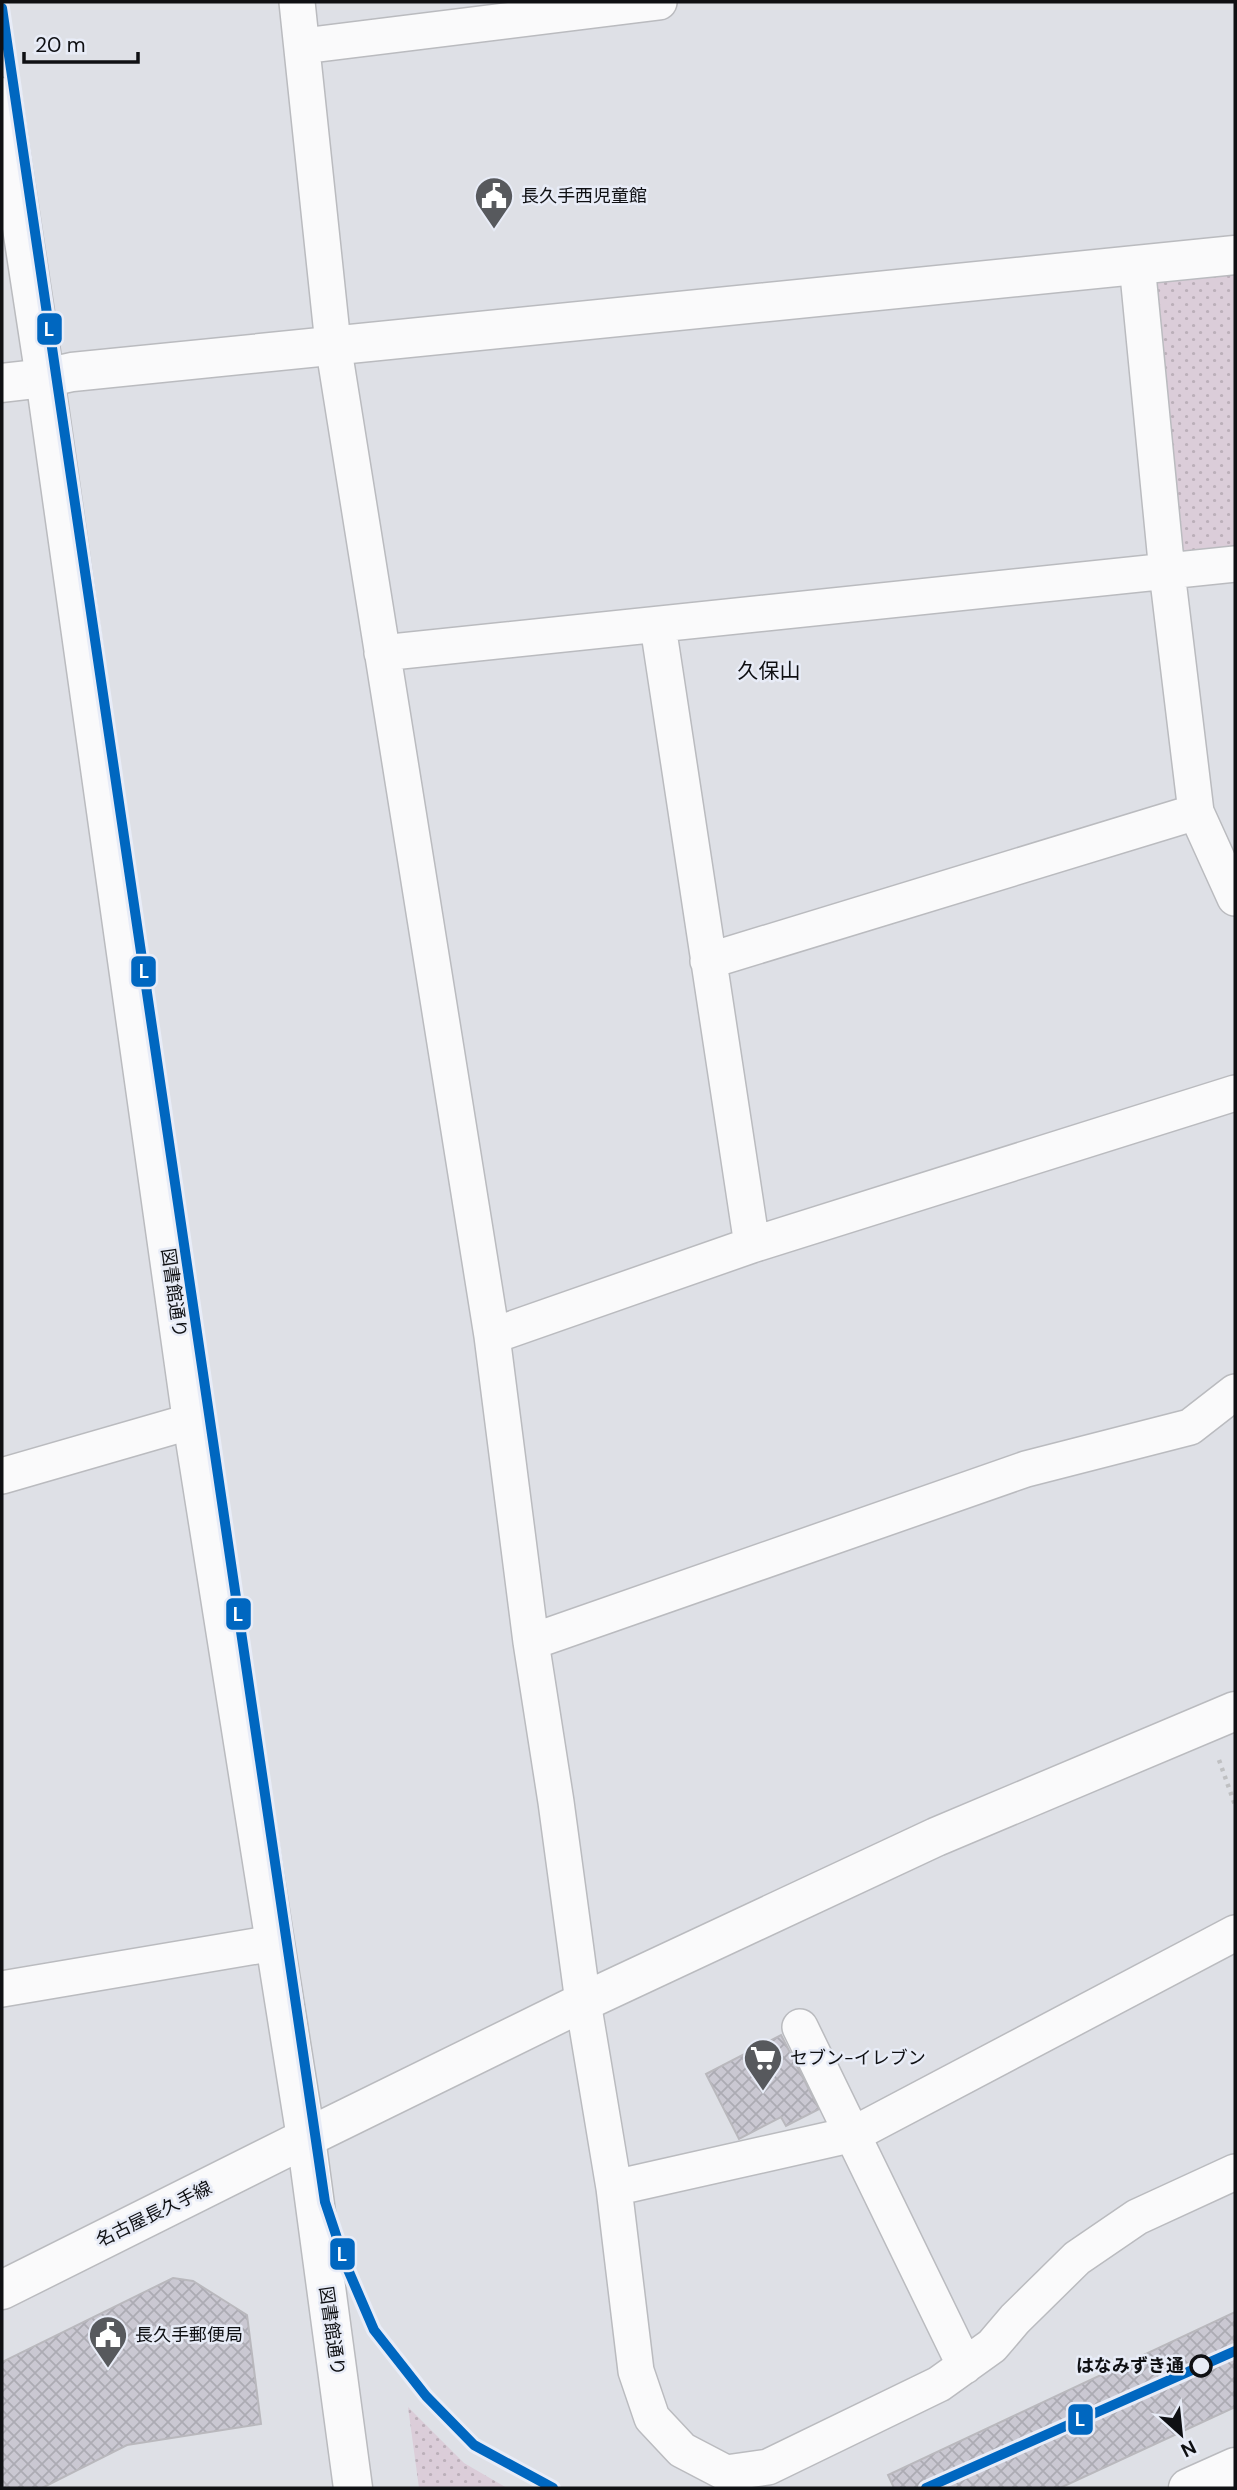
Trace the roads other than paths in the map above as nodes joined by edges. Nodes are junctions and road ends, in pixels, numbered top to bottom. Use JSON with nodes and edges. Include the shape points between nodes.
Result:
{"nodes":[{"id":1,"x":297,"y":2,"type":"edge"},
{"id":2,"x":659,"y":2,"type":"edge"},
{"id":3,"x":303,"y":46,"type":"junction"},
{"id":4,"x":2,"y":97,"type":"edge"},
{"id":5,"x":1235,"y":255,"type":"edge"},
{"id":6,"x":1137,"y":264,"type":"junction"},
{"id":7,"x":333,"y":344,"type":"junction"},
{"id":8,"x":46,"y":378,"type":"junction"},
{"id":9,"x":2,"y":383,"type":"edge"},
{"id":10,"x":1235,"y":564,"type":"edge"},
{"id":11,"x":1167,"y":572,"type":"junction"},
{"id":12,"x":658,"y":626,"type":"junction"},
{"id":13,"x":382,"y":653,"type":"junction"},
{"id":14,"x":1196,"y":812,"type":"junction"},
{"id":15,"x":1235,"y":898,"type":"edge"},
{"id":16,"x":708,"y":961,"type":"junction"},
{"id":17,"x":1235,"y":1093,"type":"edge"},
{"id":18,"x":752,"y":1245,"type":"junction"},
{"id":19,"x":492,"y":1336,"type":"junction"},
{"id":20,"x":1235,"y":1392,"type":"edge"},
{"id":21,"x":192,"y":1421,"type":"junction"},
{"id":22,"x":2,"y":1476,"type":"edge"},
{"id":23,"x":531,"y":1642,"type":"junction"},
{"id":24,"x":1235,"y":1711,"type":"edge"},
{"id":25,"x":1235,"y":1933,"type":"edge"},
{"id":26,"x":274,"y":1943,"type":"junction"},
{"id":27,"x":2,"y":1989,"type":"edge"},
{"id":28,"x":583,"y":2002,"type":"junction"},
{"id":29,"x":800,"y":2027,"type":"dead end"},
{"id":30,"x":854,"y":2134,"type":"junction"},
{"id":31,"x":306,"y":2138,"type":"junction"},
{"id":32,"x":1235,"y":2172,"type":"edge"},
{"id":33,"x":614,"y":2188,"type":"junction"},
{"id":34,"x":2,"y":2290,"type":"edge"},
{"id":35,"x":965,"y":2366,"type":"junction"},
{"id":36,"x":1231,"y":2476,"type":"edge"},
{"id":37,"x":353,"y":2488,"type":"edge"},
{"id":38,"x":1188,"y":2488,"type":"edge"}],
"edges":[{"from":1,"to":3,"type":"street"},
{"from":2,"to":3,"type":"street"},
{"from":3,"to":7,"type":"street"},
{"from":4,"to":8,"type":"main road","name":"図書館通り"},
{"from":5,"to":6,"type":"main road"},
{"from":6,"to":7,"type":"main road"},
{"from":6,"to":11,"type":"street"},
{"from":7,"to":8,"type":"main road"},
{"from":7,"to":13,"type":"street"},
{"from":8,"to":9,"type":"main road"},
{"from":8,"to":21,"type":"main road","name":"図書館通り"},
{"from":10,"to":11,"type":"street"},
{"from":11,"to":12,"type":"street"},
{"from":11,"to":14,"type":"street"},
{"from":12,"to":13,"type":"street"},
{"from":12,"to":16,"type":"street"},
{"from":13,"to":19,"type":"street"},
{"from":14,"to":15,"type":"street"},
{"from":14,"to":16,"type":"street"},
{"from":16,"to":18,"type":"street"},
{"from":17,"to":18,"type":"street"},
{"from":18,"to":19,"type":"street"},
{"from":19,"to":23,"type":"street"},
{"from":20,"to":23,"type":"street","via":[[1190,1427],[1026,1469]]},
{"from":21,"to":22,"type":"street"},
{"from":21,"to":26,"type":"main road","name":"図書館通り"},
{"from":23,"to":28,"type":"street"},
{"from":24,"to":28,"type":"main road","name":"名古屋長久手線","via":[[936,1837]]},
{"from":25,"to":30,"type":"street"},
{"from":26,"to":27,"type":"street"},
{"from":26,"to":31,"type":"main road","name":"図書館通り"},
{"from":28,"to":31,"type":"main road","name":"名古屋長久手線"},
{"from":28,"to":33,"type":"street"},
{"from":29,"to":30,"type":"street"},
{"from":30,"to":33,"type":"street"},
{"from":30,"to":35,"type":"street"},
{"from":31,"to":34,"type":"main road","name":"名古屋長久手線"},
{"from":31,"to":37,"type":"main road","name":"図書館通り"},
{"from":32,"to":35,"type":"street","via":[[1136,2217],[1077,2259],[992,2346]]},
{"from":33,"to":35,"type":"street","via":[[636,2371],[652,2418],[682,2450],[726,2473],[768,2468],[898,2406]]},
{"from":36,"to":38,"type":"main road"}]}
